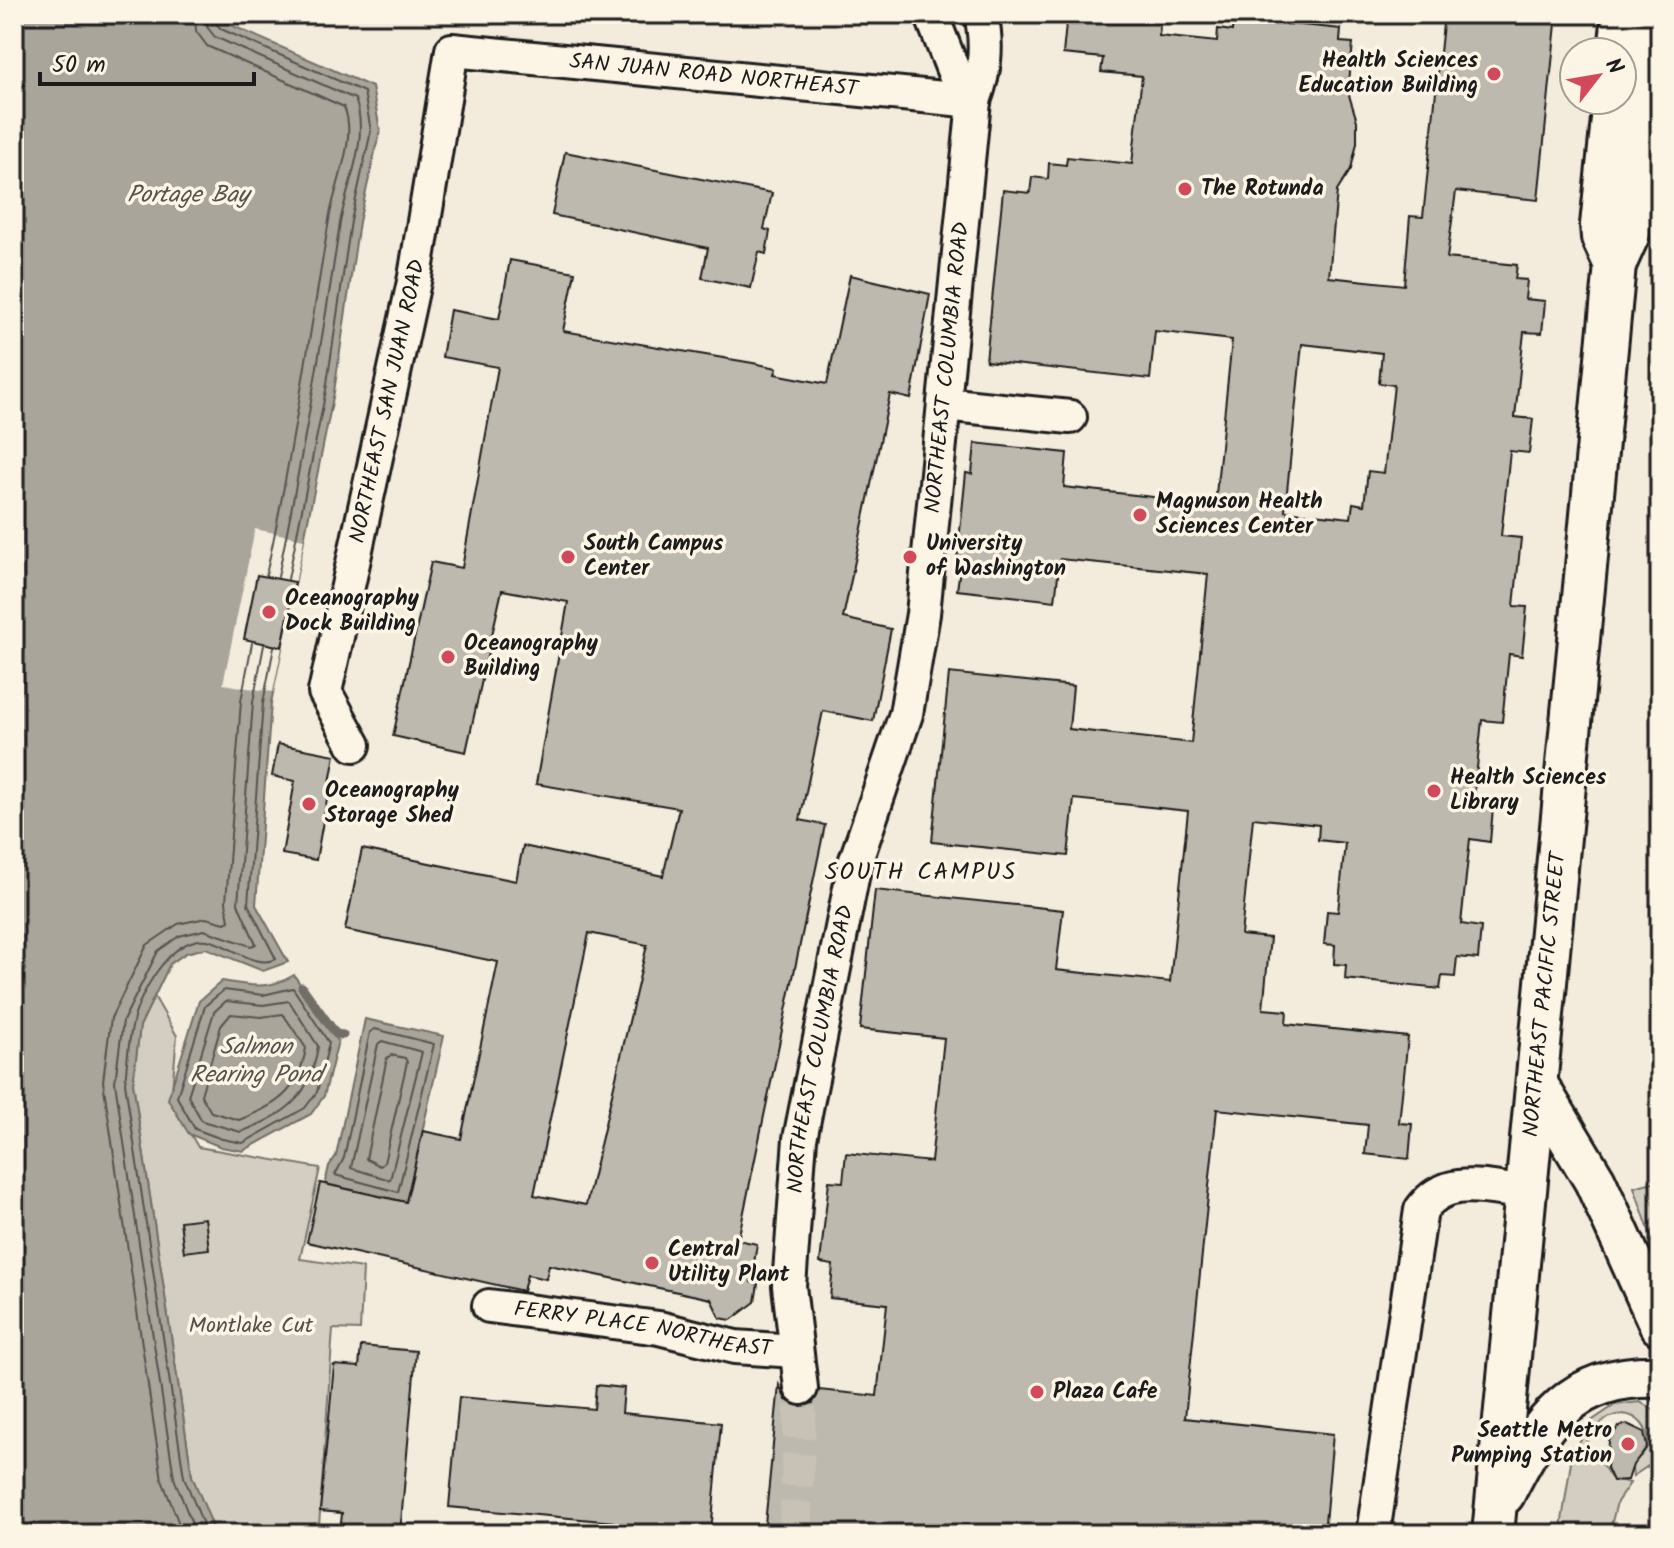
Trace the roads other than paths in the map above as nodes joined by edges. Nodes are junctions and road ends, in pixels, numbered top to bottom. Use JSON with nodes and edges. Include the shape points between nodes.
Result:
{"nodes":[{"id":1,"x":931,"y":14,"type":"edge"},
{"id":2,"x":981,"y":14,"type":"edge"},
{"id":3,"x":1623,"y":14,"type":"edge"},
{"id":4,"x":1652,"y":14,"type":"edge"},
{"id":5,"x":1621,"y":36,"type":"edge"},
{"id":6,"x":452,"y":50,"type":"joint"},
{"id":7,"x":974,"y":101,"type":"junction"},
{"id":8,"x":1612,"y":116,"type":"edge"},
{"id":9,"x":1615,"y":265,"type":"junction"},
{"id":10,"x":944,"y":404,"type":"junction"},
{"id":11,"x":1070,"y":417,"type":"dead end"},
{"id":12,"x":354,"y":745,"type":"dead end"},
{"id":13,"x":1538,"y":1086,"type":"junction"},
{"id":14,"x":1528,"y":1193,"type":"junction"},
{"id":15,"x":489,"y":1306,"type":"dead end"},
{"id":16,"x":1660,"y":1325,"type":"edge"},
{"id":17,"x":796,"y":1351,"type":"junction"},
{"id":18,"x":1660,"y":1377,"type":"edge"},
{"id":19,"x":801,"y":1388,"type":"tunnel mouth"},
{"id":20,"x":1494,"y":1523,"type":"edge"},
{"id":21,"x":1373,"y":1534,"type":"edge"}],
"edges":[{"from":1,"to":7,"type":"street","via":[[957,80]]},
{"from":2,"to":7,"type":"street","name":"NORTHEAST COLUMBIA ROAD","via":[[986,55]]},
{"from":3,"to":5,"type":"main road"},
{"from":4,"to":9,"type":"main road","name":"NORTHEAST PACIFIC STREET","via":[[1629,234]]},
{"from":6,"to":7,"type":"street","name":"SAN JUAN ROAD NORTHEAST"},
{"from":6,"to":12,"type":"street","name":"NORTHEAST SAN JUAN ROAD","via":[[415,277],[325,692]]},
{"from":7,"to":10,"type":"street","name":"NORTHEAST COLUMBIA ROAD"},
{"from":8,"to":9,"type":"main road","name":"NORTHEAST PACIFIC STREET","via":[[1601,225]]},
{"from":9,"to":13,"type":"main road","name":"NORTHEAST PACIFIC STREET"},
{"from":10,"to":11,"type":"street"},
{"from":10,"to":17,"type":"street","name":"NORTHEAST COLUMBIA ROAD","via":[[923,614],[906,714],[855,863],[805,1104],[789,1266]]},
{"from":13,"to":14,"type":"main road","name":"NORTHEAST PACIFIC STREET"},
{"from":13,"to":16,"type":"main road","via":[[1595,1181]]},
{"from":14,"to":20,"type":"main road","name":"NORTHEAST PACIFIC STREET"},
{"from":14,"to":21,"type":"street","via":[[1447,1187],[1421,1210]]},
{"from":15,"to":17,"type":"street","name":"FERRY PLACE NORTHEAST","via":[[659,1328],[735,1347]]},
{"from":17,"to":19,"type":"street","name":"NORTHEAST COLUMBIA ROAD"},
{"from":18,"to":20,"type":"main road","via":[[1600,1383],[1562,1404],[1525,1453]]}]}
